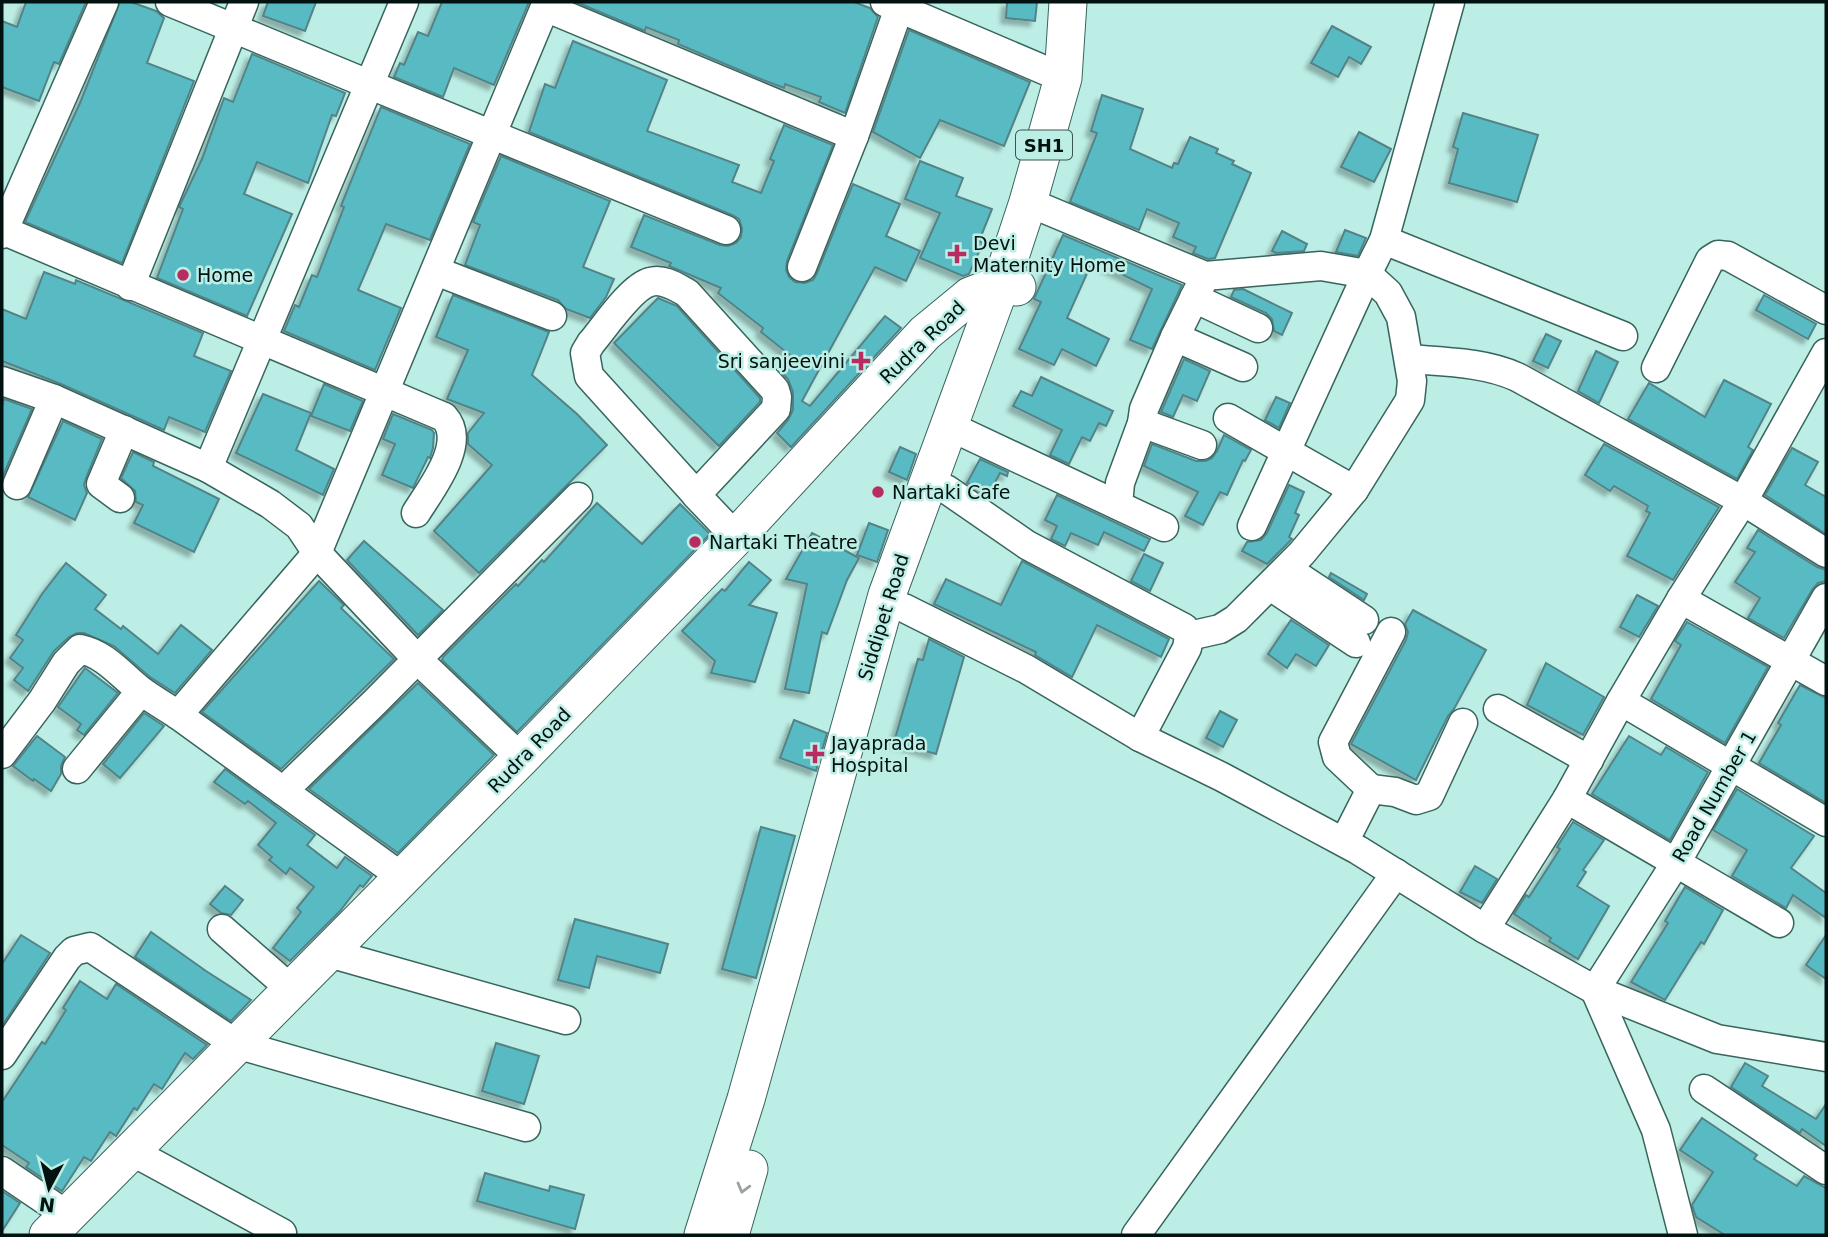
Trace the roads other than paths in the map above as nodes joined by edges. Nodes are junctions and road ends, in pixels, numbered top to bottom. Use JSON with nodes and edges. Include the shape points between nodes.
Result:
{"nodes":[{"id":1,"x":104,"y":2,"type":"edge"},
{"id":2,"x":170,"y":2,"type":"edge"},
{"id":3,"x":244,"y":2,"type":"edge"},
{"id":4,"x":404,"y":2,"type":"edge"},
{"id":5,"x":1068,"y":2,"type":"edge"},
{"id":6,"x":1090,"y":2,"type":"edge"},
{"id":7,"x":1450,"y":2,"type":"edge"},
{"id":8,"x":546,"y":4,"type":"edge"},
{"id":9,"x":892,"y":5,"type":"edge"},
{"id":10,"x":233,"y":28,"type":"junction"},
{"id":11,"x":1063,"y":78,"type":"junction"},
{"id":12,"x":371,"y":84,"type":"junction"},
{"id":13,"x":491,"y":136,"type":"junction"},
{"id":14,"x":854,"y":136,"type":"junction"},
{"id":15,"x":1035,"y":206,"type":"junction"},
{"id":16,"x":726,"y":230,"type":"dead end"},
{"id":17,"x":2,"y":231,"type":"edge"},
{"id":18,"x":1384,"y":240,"type":"junction"},
{"id":19,"x":802,"y":267,"type":"dead end"},
{"id":20,"x":436,"y":271,"type":"junction"},
{"id":21,"x":1367,"y":274,"type":"junction"},
{"id":22,"x":130,"y":286,"type":"junction"},
{"id":23,"x":1009,"y":286,"type":"junction"},
{"id":24,"x":1200,"y":287,"type":"junction"},
{"id":25,"x":1826,"y":310,"type":"edge"},
{"id":26,"x":552,"y":316,"type":"dead end"},
{"id":27,"x":1258,"y":328,"type":"dead end"},
{"id":28,"x":925,"y":333,"type":"junction"},
{"id":29,"x":1623,"y":336,"type":"dead end"},
{"id":30,"x":1175,"y":337,"type":"junction"},
{"id":31,"x":262,"y":341,"type":"junction"},
{"id":32,"x":1826,"y":354,"type":"edge"},
{"id":33,"x":1409,"y":359,"type":"junction"},
{"id":34,"x":973,"y":361,"type":"junction"},
{"id":35,"x":1243,"y":367,"type":"dead end"},
{"id":36,"x":1656,"y":368,"type":"dead end"},
{"id":37,"x":2,"y":381,"type":"edge"},
{"id":38,"x":385,"y":393,"type":"junction"},
{"id":39,"x":54,"y":399,"type":"junction"},
{"id":40,"x":1228,"y":418,"type":"dead end"},
{"id":41,"x":1142,"y":423,"type":"junction"},
{"id":42,"x":124,"y":430,"type":"junction"},
{"id":43,"x":966,"y":434,"type":"junction"},
{"id":44,"x":1202,"y":445,"type":"dead end"},
{"id":45,"x":1286,"y":452,"type":"junction"},
{"id":46,"x":208,"y":468,"type":"junction"},
{"id":47,"x":17,"y":485,"type":"dead end"},
{"id":48,"x":946,"y":489,"type":"junction"},
{"id":49,"x":1354,"y":490,"type":"junction"},
{"id":50,"x":696,"y":495,"type":"junction"},
{"id":51,"x":578,"y":497,"type":"dead end"},
{"id":52,"x":120,"y":498,"type":"dead end"},
{"id":53,"x":1743,"y":501,"type":"junction"},
{"id":54,"x":1118,"y":505,"type":"junction"},
{"id":55,"x":416,"y":513,"type":"dead end"},
{"id":56,"x":1252,"y":526,"type":"dead end"},
{"id":57,"x":1164,"y":527,"type":"dead end"},
{"id":58,"x":736,"y":537,"type":"junction"},
{"id":59,"x":317,"y":553,"type":"junction"},
{"id":60,"x":1826,"y":553,"type":"edge"},
{"id":61,"x":1278,"y":578,"type":"junction"},
{"id":62,"x":1826,"y":598,"type":"edge"},
{"id":63,"x":1681,"y":599,"type":"junction"},
{"id":64,"x":904,"y":608,"type":"junction"},
{"id":65,"x":1360,"y":631,"type":"dead end"},
{"id":66,"x":1391,"y":632,"type":"dead end"},
{"id":67,"x":1189,"y":636,"type":"junction"},
{"id":68,"x":417,"y":659,"type":"junction"},
{"id":69,"x":1789,"y":662,"type":"junction"},
{"id":70,"x":1826,"y":681,"type":"edge"},
{"id":71,"x":141,"y":691,"type":"junction"},
{"id":72,"x":1621,"y":701,"type":"junction"},
{"id":73,"x":1498,"y":709,"type":"dead end"},
{"id":74,"x":178,"y":715,"type":"junction"},
{"id":75,"x":1463,"y":723,"type":"dead end"},
{"id":76,"x":1140,"y":737,"type":"junction"},
{"id":77,"x":2,"y":754,"type":"edge"},
{"id":78,"x":521,"y":758,"type":"junction"},
{"id":79,"x":1589,"y":760,"type":"junction"},
{"id":80,"x":1732,"y":765,"type":"junction"},
{"id":81,"x":77,"y":769,"type":"dead end"},
{"id":82,"x":1371,"y":789,"type":"junction"},
{"id":83,"x":283,"y":791,"type":"junction"},
{"id":84,"x":1567,"y":799,"type":"junction"},
{"id":85,"x":1826,"y":821,"type":"edge"},
{"id":86,"x":1344,"y":842,"type":"junction"},
{"id":87,"x":1677,"y":861,"type":"junction"},
{"id":88,"x":1396,"y":873,"type":"junction"},
{"id":89,"x":402,"y":877,"type":"junction"},
{"id":90,"x":1779,"y":923,"type":"dead end"},
{"id":91,"x":222,"y":929,"type":"dead end"},
{"id":92,"x":1485,"y":929,"type":"junction"},
{"id":93,"x":330,"y":953,"type":"junction"},
{"id":94,"x":292,"y":990,"type":"junction"},
{"id":95,"x":1595,"y":990,"type":"junction"},
{"id":96,"x":566,"y":1020,"type":"dead end"},
{"id":97,"x":236,"y":1044,"type":"junction"},
{"id":98,"x":2,"y":1055,"type":"edge"},
{"id":99,"x":1826,"y":1057,"type":"edge"},
{"id":100,"x":1704,"y":1089,"type":"dead end"},
{"id":101,"x":526,"y":1127,"type":"dead end"},
{"id":102,"x":131,"y":1151,"type":"junction"},
{"id":103,"x":1826,"y":1170,"type":"edge"},
{"id":104,"x":2,"y":1171,"type":"edge"},
{"id":105,"x":58,"y":1225,"type":"edge"},
{"id":106,"x":286,"y":1234,"type":"edge"},
{"id":107,"x":703,"y":1235,"type":"edge"},
{"id":108,"x":730,"y":1235,"type":"edge"},
{"id":109,"x":1136,"y":1235,"type":"edge"},
{"id":110,"x":1683,"y":1235,"type":"edge"}],
"edges":[{"from":1,"to":17,"type":"street"},
{"from":2,"to":10,"type":"street"},
{"from":3,"to":10,"type":"street"},
{"from":4,"to":12,"type":"street"},
{"from":5,"to":11,"type":"main road","name":"Siddipet Road","number":"SH1"},
{"from":6,"to":15,"type":"main road","name":"Siddipet Road","number":"SH1","via":[[1083,66],[1066,139]]},
{"from":7,"to":18,"type":"street"},
{"from":8,"to":13,"type":"street"},
{"from":8,"to":14,"type":"street"},
{"from":9,"to":11,"type":"street"},
{"from":9,"to":14,"type":"street"},
{"from":10,"to":12,"type":"street"},
{"from":10,"to":22,"type":"street"},
{"from":11,"to":15,"type":"main road","name":"Siddipet Road","number":"SH1"},
{"from":12,"to":13,"type":"street"},
{"from":12,"to":31,"type":"street"},
{"from":13,"to":16,"type":"street"},
{"from":13,"to":20,"type":"street"},
{"from":14,"to":19,"type":"street"},
{"from":15,"to":23,"type":"main road","name":"Siddipet Road","number":"SH1"},
{"from":15,"to":24,"type":"street"},
{"from":17,"to":22,"type":"street"},
{"from":18,"to":21,"type":"street"},
{"from":18,"to":29,"type":"street"},
{"from":20,"to":26,"type":"street"},
{"from":20,"to":38,"type":"street"},
{"from":21,"to":24,"type":"street","via":[[1321,266]]},
{"from":21,"to":33,"type":"street","via":[[1388,293],[1401,317]]},
{"from":21,"to":45,"type":"street"},
{"from":22,"to":31,"type":"street"},
{"from":23,"to":28,"type":"main road","name":"Rudra Road","via":[[970,296]]},
{"from":23,"to":34,"type":"main road","name":"Siddipet Road","number":"SH1"},
{"from":23,"to":43,"type":"main road","name":"Siddipet Road","number":"SH1"},
{"from":24,"to":27,"type":"street"},
{"from":24,"to":30,"type":"street"},
{"from":25,"to":36,"type":"street","via":[[1728,256],[1718,255],[1710,260]]},
{"from":28,"to":34,"type":"main road"},
{"from":28,"to":58,"type":"main road","name":"Rudra Road"},
{"from":30,"to":35,"type":"street"},
{"from":30,"to":41,"type":"street"},
{"from":31,"to":38,"type":"street"},
{"from":31,"to":46,"type":"street"},
{"from":32,"to":53,"type":"street"},
{"from":33,"to":49,"type":"street","via":[[1410,400]]},
{"from":33,"to":53,"type":"street","via":[[1500,370]]},
{"from":34,"to":107,"type":"main road","name":"Siddipet Road","number":"SH1","via":[[887,595],[746,1099]]},
{"from":37,"to":39,"type":"street"},
{"from":38,"to":55,"type":"street","via":[[444,417],[451,432],[449,457]]},
{"from":38,"to":59,"type":"street"},
{"from":39,"to":42,"type":"street"},
{"from":39,"to":47,"type":"street"},
{"from":40,"to":45,"type":"street"},
{"from":41,"to":44,"type":"street"},
{"from":41,"to":54,"type":"street","via":[[1120,483]]},
{"from":42,"to":46,"type":"street"},
{"from":42,"to":52,"type":"street","via":[[101,484]]},
{"from":43,"to":48,"type":"main road","name":"Siddipet Road","number":"SH1"},
{"from":43,"to":54,"type":"street"},
{"from":45,"to":49,"type":"street"},
{"from":45,"to":56,"type":"street"},
{"from":46,"to":59,"type":"street","via":[[299,526]]},
{"from":48,"to":64,"type":"main road","name":"Siddipet Road","number":"SH1"},
{"from":48,"to":67,"type":"street","via":[[1027,545],[1184,628]]},
{"from":49,"to":61,"type":"street"},
{"from":50,"to":50,"type":"street","via":[[776,409],[777,397],[687,293],[668,282],[651,281],[638,288],[591,343],[585,353],[586,366],[589,376]]},
{"from":50,"to":58,"type":"street"},
{"from":51,"to":68,"type":"street"},
{"from":53,"to":60,"type":"street"},
{"from":53,"to":63,"type":"street"},
{"from":54,"to":57,"type":"street"},
{"from":58,"to":78,"type":"main road","name":"Rudra Road"},
{"from":59,"to":68,"type":"street"},
{"from":59,"to":74,"type":"street"},
{"from":61,"to":65,"type":"street"},
{"from":61,"to":67,"type":"street","via":[[1236,620]]},
{"from":62,"to":69,"type":"street","name":"Road Number 1"},
{"from":63,"to":69,"type":"street"},
{"from":63,"to":72,"type":"street"},
{"from":64,"to":76,"type":"street","via":[[1026,669]]},
{"from":64,"to":108,"type":"main road","name":"Siddipet Road","number":"SH1","one_way":true},
{"from":66,"to":82,"type":"street","via":[[1334,742],[1338,757]]},
{"from":67,"to":76,"type":"street"},
{"from":68,"to":78,"type":"street"},
{"from":68,"to":83,"type":"street"},
{"from":69,"to":70,"type":"street"},
{"from":69,"to":80,"type":"street","name":"Road Number 1"},
{"from":71,"to":74,"type":"street"},
{"from":71,"to":77,"type":"street","via":[[110,663],[80,649]]},
{"from":71,"to":81,"type":"street"},
{"from":72,"to":79,"type":"street"},
{"from":72,"to":80,"type":"street"},
{"from":73,"to":79,"type":"street"},
{"from":74,"to":83,"type":"street"},
{"from":75,"to":82,"type":"street","via":[[1429,796],[1416,800]]},
{"from":76,"to":86,"type":"street"},
{"from":78,"to":89,"type":"main road","name":"Rudra Road"},
{"from":79,"to":84,"type":"street"},
{"from":80,"to":85,"type":"street"},
{"from":80,"to":87,"type":"street","name":"Road Number 1"},
{"from":82,"to":86,"type":"street"},
{"from":83,"to":89,"type":"street"},
{"from":84,"to":87,"type":"street"},
{"from":84,"to":92,"type":"street"},
{"from":86,"to":88,"type":"street"},
{"from":87,"to":90,"type":"street"},
{"from":87,"to":95,"type":"street","name":"Road Number 1"},
{"from":88,"to":92,"type":"street"},
{"from":88,"to":109,"type":"street"},
{"from":89,"to":93,"type":"main road","name":"Rudra Road"},
{"from":91,"to":94,"type":"street"},
{"from":92,"to":95,"type":"street"},
{"from":93,"to":94,"type":"main road","name":"Rudra Road"},
{"from":93,"to":96,"type":"street"},
{"from":94,"to":97,"type":"main road","name":"Rudra Road"},
{"from":95,"to":99,"type":"street","via":[[1717,1038]]},
{"from":95,"to":110,"type":"street","via":[[1657,1130]]},
{"from":97,"to":98,"type":"street","via":[[103,954],[81,947],[67,958]]},
{"from":97,"to":101,"type":"street"},
{"from":97,"to":102,"type":"main road","name":"Rudra Road"},
{"from":100,"to":103,"type":"street"},
{"from":102,"to":105,"type":"main road","name":"Rudra Road"},
{"from":102,"to":106,"type":"street"},
{"from":104,"to":105,"type":"street"}]}
